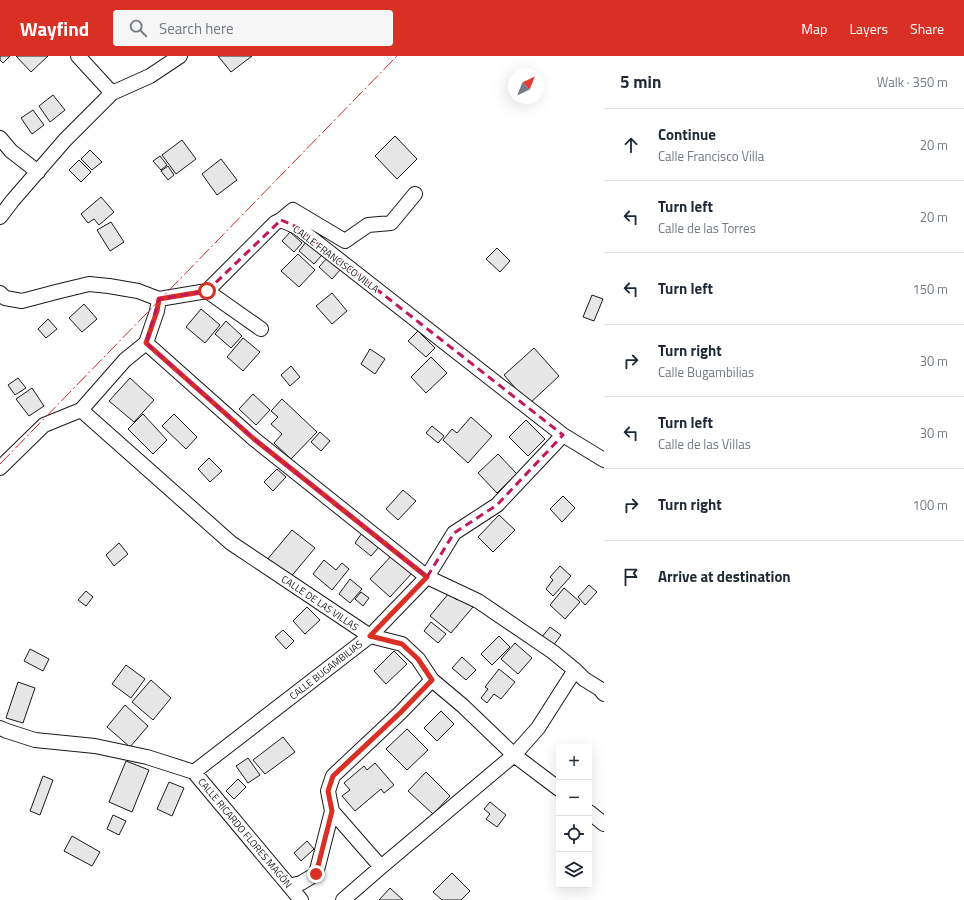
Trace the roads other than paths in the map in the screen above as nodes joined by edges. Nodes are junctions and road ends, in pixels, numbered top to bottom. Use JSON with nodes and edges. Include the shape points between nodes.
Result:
{"nodes":[{"id":1,"x":78,"y":56,"type":"edge"},
{"id":2,"x":180,"y":56,"type":"edge"},
{"id":3,"x":112,"y":93,"type":"junction"},
{"id":4,"x":0,"y":138,"type":"edge"},
{"id":5,"x":38,"y":172,"type":"junction"},
{"id":6,"x":415,"y":194,"type":"dead end"},
{"id":7,"x":0,"y":216,"type":"edge"},
{"id":8,"x":281,"y":220,"type":"junction"},
{"id":9,"x":207,"y":291,"type":"junction"},
{"id":10,"x":0,"y":293,"type":"edge"},
{"id":11,"x":159,"y":299,"type":"junction"},
{"id":12,"x":261,"y":329,"type":"dead end"},
{"id":13,"x":146,"y":343,"type":"junction"},
{"id":14,"x":81,"y":410,"type":"junction"},
{"id":15,"x":563,"y":435,"type":"junction"},
{"id":16,"x":604,"y":460,"type":"edge"},
{"id":17,"x":0,"y":468,"type":"edge"},
{"id":18,"x":427,"y":577,"type":"junction"},
{"id":19,"x":370,"y":636,"type":"junction"},
{"id":20,"x":575,"y":670,"type":"junction"},
{"id":21,"x":432,"y":680,"type":"junction"},
{"id":22,"x":604,"y":694,"type":"edge"},
{"id":23,"x":0,"y":728,"type":"edge"},
{"id":24,"x":514,"y":754,"type":"junction"},
{"id":25,"x":194,"y":772,"type":"junction"},
{"id":26,"x":556,"y":787,"type":"edge"},
{"id":27,"x":332,"y":811,"type":"junction"},
{"id":28,"x":592,"y":814,"type":"edge"},
{"id":29,"x":604,"y":824,"type":"edge"},
{"id":30,"x":380,"y":866,"type":"junction"},
{"id":31,"x":289,"y":886,"type":"junction"},
{"id":32,"x":301,"y":900,"type":"edge"},
{"id":33,"x":343,"y":900,"type":"edge"}],
"edges":[{"from":1,"to":3,"type":"street"},
{"from":2,"to":3,"type":"street","via":[[150,76]]},
{"from":3,"to":5,"type":"street"},
{"from":4,"to":5,"type":"street","via":[[11,151]]},
{"from":5,"to":7,"type":"street"},
{"from":6,"to":8,"type":"street","via":[[391,222],[368,225],[344,241],[293,210]]},
{"from":8,"to":9,"type":"street"},
{"from":8,"to":15,"type":"street","name":"CALLE FRANCISCO VILLA","via":[[297,227]]},
{"from":9,"to":11,"type":"street"},
{"from":9,"to":12,"type":"street"},
{"from":10,"to":11,"type":"street","via":[[5,298],[22,301],[89,284],[138,291]]},
{"from":11,"to":13,"type":"street"},
{"from":13,"to":14,"type":"street","via":[[125,360]]},
{"from":13,"to":18,"type":"street","via":[[254,439]]},
{"from":14,"to":17,"type":"street","via":[[44,425]]},
{"from":14,"to":19,"type":"street","name":"CALLE DE LAS VILLAS","via":[[231,543]]},
{"from":15,"to":16,"type":"street","name":"CALLE FRANCISCO VILLA"},
{"from":15,"to":18,"type":"street","name":"CALLE BUGAMBILIAS","via":[[498,505],[454,533]]},
{"from":18,"to":19,"type":"street","name":"CALLE BUGAMBILIAS"},
{"from":18,"to":20,"type":"street","via":[[478,601]]},
{"from":19,"to":21,"type":"street","name":"CALLE DE LAS VILLAS","via":[[402,644],[418,659]]},
{"from":19,"to":25,"type":"street","name":"CALLE BUGAMBILIAS"},
{"from":20,"to":22,"type":"street"},
{"from":20,"to":24,"type":"street","via":[[538,728]]},
{"from":21,"to":24,"type":"street","name":"CALLE DE LAS VILLAS"},
{"from":21,"to":27,"type":"street","via":[[333,776],[328,791]]},
{"from":23,"to":25,"type":"street","name":"CALLE RICARDO FLORES MAGÓN","via":[[35,740],[95,746],[147,757]]},
{"from":24,"to":26,"type":"street","name":"CALLE DE LAS VILLAS"},
{"from":24,"to":30,"type":"street"},
{"from":25,"to":31,"type":"street","name":"CALLE RICARDO FLORES MAGÓN"},
{"from":27,"to":30,"type":"street"},
{"from":27,"to":31,"type":"street","via":[[316,874],[302,883]]},
{"from":28,"to":29,"type":"street"},
{"from":30,"to":33,"type":"street"},
{"from":31,"to":32,"type":"street","name":"CALLE RICARDO FLORES MAGÓN"}]}
